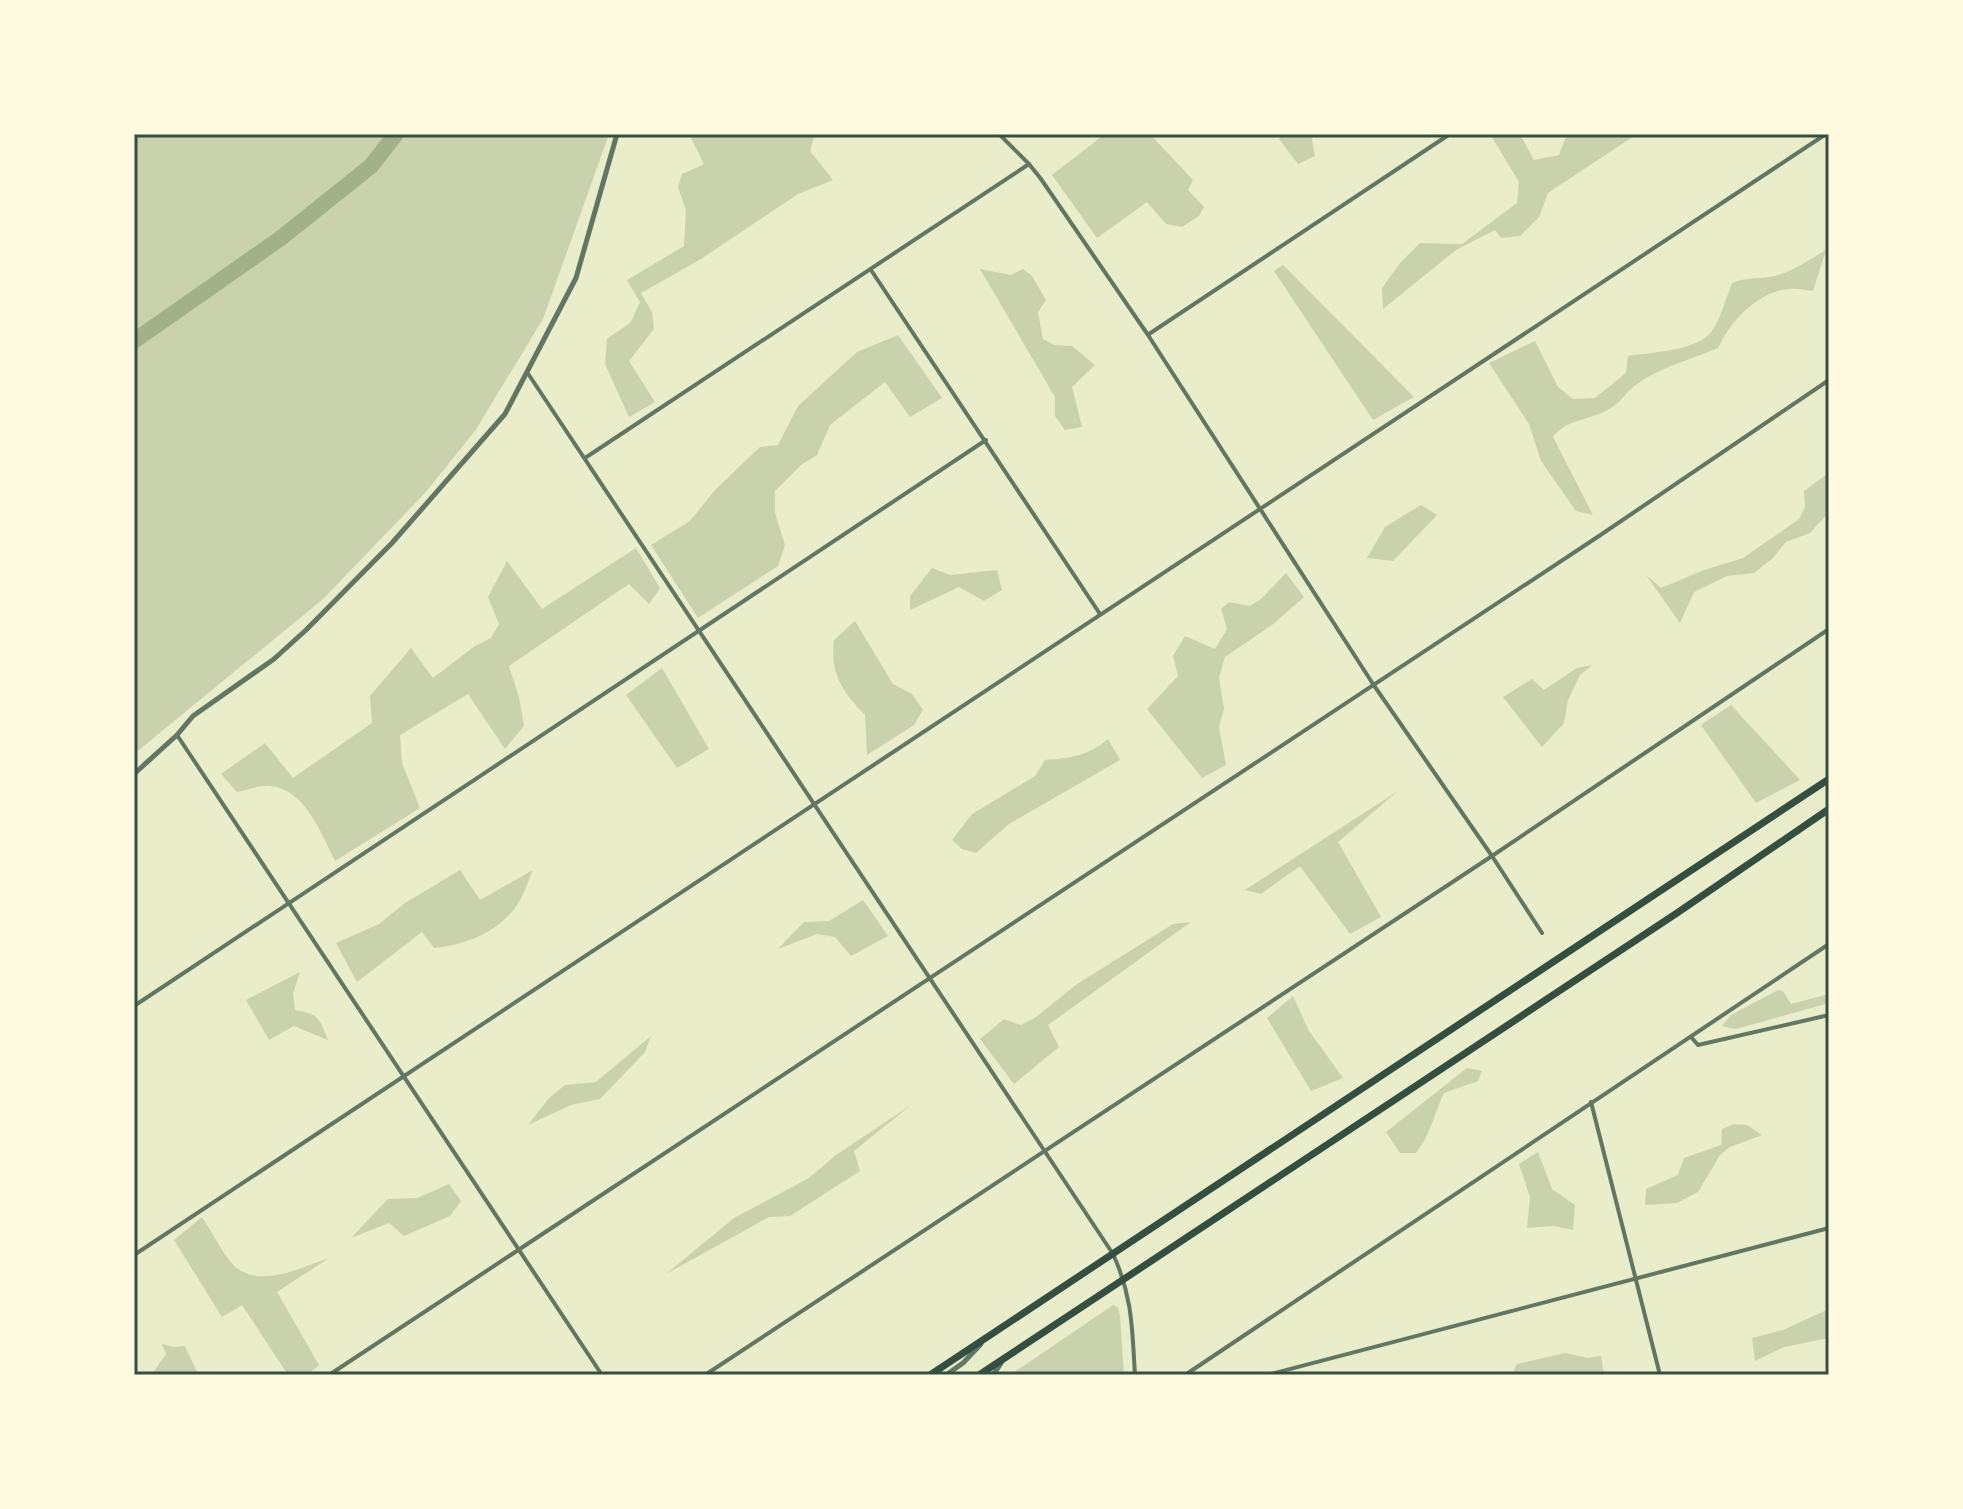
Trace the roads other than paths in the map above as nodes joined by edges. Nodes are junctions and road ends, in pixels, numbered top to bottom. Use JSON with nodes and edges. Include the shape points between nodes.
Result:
{"nodes":[{"id":1,"x":617,"y":134,"type":"edge"},
{"id":2,"x":999,"y":134,"type":"edge"},
{"id":3,"x":1450,"y":134,"type":"edge"},
{"id":4,"x":1826,"y":134,"type":"edge"},
{"id":5,"x":1029,"y":164,"type":"junction"},
{"id":6,"x":871,"y":270,"type":"junction"},
{"id":7,"x":1148,"y":335,"type":"junction"},
{"id":8,"x":527,"y":372,"type":"junction"},
{"id":9,"x":1829,"y":380,"type":"edge"},
{"id":10,"x":986,"y":440,"type":"junction"},
{"id":11,"x":585,"y":458,"type":"junction"},
{"id":12,"x":1261,"y":510,"type":"junction"},
{"id":13,"x":1100,"y":614,"type":"junction"},
{"id":14,"x":1829,"y":629,"type":"edge"},
{"id":15,"x":699,"y":631,"type":"junction"},
{"id":16,"x":1373,"y":684,"type":"junction"},
{"id":17,"x":177,"y":735,"type":"junction"},
{"id":18,"x":134,"y":774,"type":"edge"},
{"id":19,"x":1829,"y":779,"type":"edge"},
{"id":20,"x":814,"y":805,"type":"junction"},
{"id":21,"x":1829,"y":809,"type":"edge"},
{"id":22,"x":1492,"y":856,"type":"junction"},
{"id":23,"x":290,"y":903,"type":"junction"},
{"id":24,"x":1542,"y":933,"type":"dead end"},
{"id":25,"x":1829,"y":944,"type":"edge"},
{"id":26,"x":929,"y":978,"type":"junction"},
{"id":27,"x":134,"y":1006,"type":"edge"},
{"id":28,"x":1829,"y":1015,"type":"edge"},
{"id":29,"x":1691,"y":1037,"type":"junction"},
{"id":30,"x":405,"y":1076,"type":"junction"},
{"id":31,"x":1591,"y":1102,"type":"junction"},
{"id":32,"x":1044,"y":1150,"type":"junction"},
{"id":33,"x":1829,"y":1228,"type":"edge"},
{"id":34,"x":519,"y":1249,"type":"junction"},
{"id":35,"x":1113,"y":1254,"type":"junction"},
{"id":36,"x":134,"y":1255,"type":"edge"},
{"id":37,"x":1635,"y":1279,"type":"junction"},
{"id":38,"x":1125,"y":1280,"type":"junction"},
{"id":39,"x":987,"y":1337,"type":"junction"},
{"id":40,"x":1001,"y":1360,"type":"junction"},
{"id":41,"x":329,"y":1375,"type":"edge"},
{"id":42,"x":602,"y":1375,"type":"edge"},
{"id":43,"x":705,"y":1375,"type":"edge"},
{"id":44,"x":930,"y":1375,"type":"edge"},
{"id":45,"x":946,"y":1375,"type":"edge"},
{"id":46,"x":979,"y":1375,"type":"edge"},
{"id":47,"x":993,"y":1375,"type":"edge"},
{"id":48,"x":1135,"y":1375,"type":"edge"},
{"id":49,"x":1185,"y":1375,"type":"edge"},
{"id":50,"x":1267,"y":1375,"type":"edge"},
{"id":51,"x":1660,"y":1375,"type":"edge"}],
"edges":[{"from":1,"to":8,"type":"street","via":[[576,278]]},
{"from":2,"to":5,"type":"street"},
{"from":3,"to":7,"type":"street"},
{"from":4,"to":12,"type":"street"},
{"from":5,"to":6,"type":"street"},
{"from":5,"to":7,"type":"street"},
{"from":6,"to":10,"type":"street"},
{"from":6,"to":11,"type":"street"},
{"from":7,"to":12,"type":"street"},
{"from":8,"to":11,"type":"street"},
{"from":8,"to":17,"type":"street","via":[[505,414],[392,543],[274,659],[193,716]]},
{"from":9,"to":16,"type":"street"},
{"from":10,"to":13,"type":"street"},
{"from":10,"to":15,"type":"street"},
{"from":11,"to":15,"type":"street"},
{"from":12,"to":13,"type":"street"},
{"from":12,"to":16,"type":"street"},
{"from":13,"to":20,"type":"street"},
{"from":14,"to":22,"type":"street"},
{"from":15,"to":20,"type":"street"},
{"from":15,"to":23,"type":"street"},
{"from":16,"to":22,"type":"street"},
{"from":16,"to":26,"type":"street"},
{"from":17,"to":18,"type":"street"},
{"from":17,"to":23,"type":"street"},
{"from":19,"to":35,"type":"highway"},
{"from":20,"to":26,"type":"street"},
{"from":20,"to":30,"type":"street"},
{"from":21,"to":38,"type":"highway"},
{"from":22,"to":24,"type":"street"},
{"from":22,"to":32,"type":"street"},
{"from":23,"to":27,"type":"street"},
{"from":23,"to":30,"type":"street"},
{"from":25,"to":29,"type":"street"},
{"from":26,"to":32,"type":"street"},
{"from":26,"to":34,"type":"street"},
{"from":28,"to":29,"type":"street","via":[[1698,1045]]},
{"from":29,"to":31,"type":"street"},
{"from":30,"to":34,"type":"street"},
{"from":30,"to":36,"type":"street"},
{"from":31,"to":37,"type":"street"},
{"from":31,"to":49,"type":"street"},
{"from":32,"to":35,"type":"street"},
{"from":32,"to":43,"type":"street"},
{"from":33,"to":37,"type":"street"},
{"from":34,"to":41,"type":"street"},
{"from":34,"to":42,"type":"street"},
{"from":35,"to":38,"type":"street"},
{"from":35,"to":39,"type":"highway"},
{"from":37,"to":50,"type":"street"},
{"from":37,"to":51,"type":"street"},
{"from":38,"to":40,"type":"highway"},
{"from":38,"to":48,"type":"street"},
{"from":39,"to":44,"type":"highway"},
{"from":39,"to":45,"type":"street"},
{"from":40,"to":46,"type":"highway"},
{"from":40,"to":47,"type":"street"}]}
